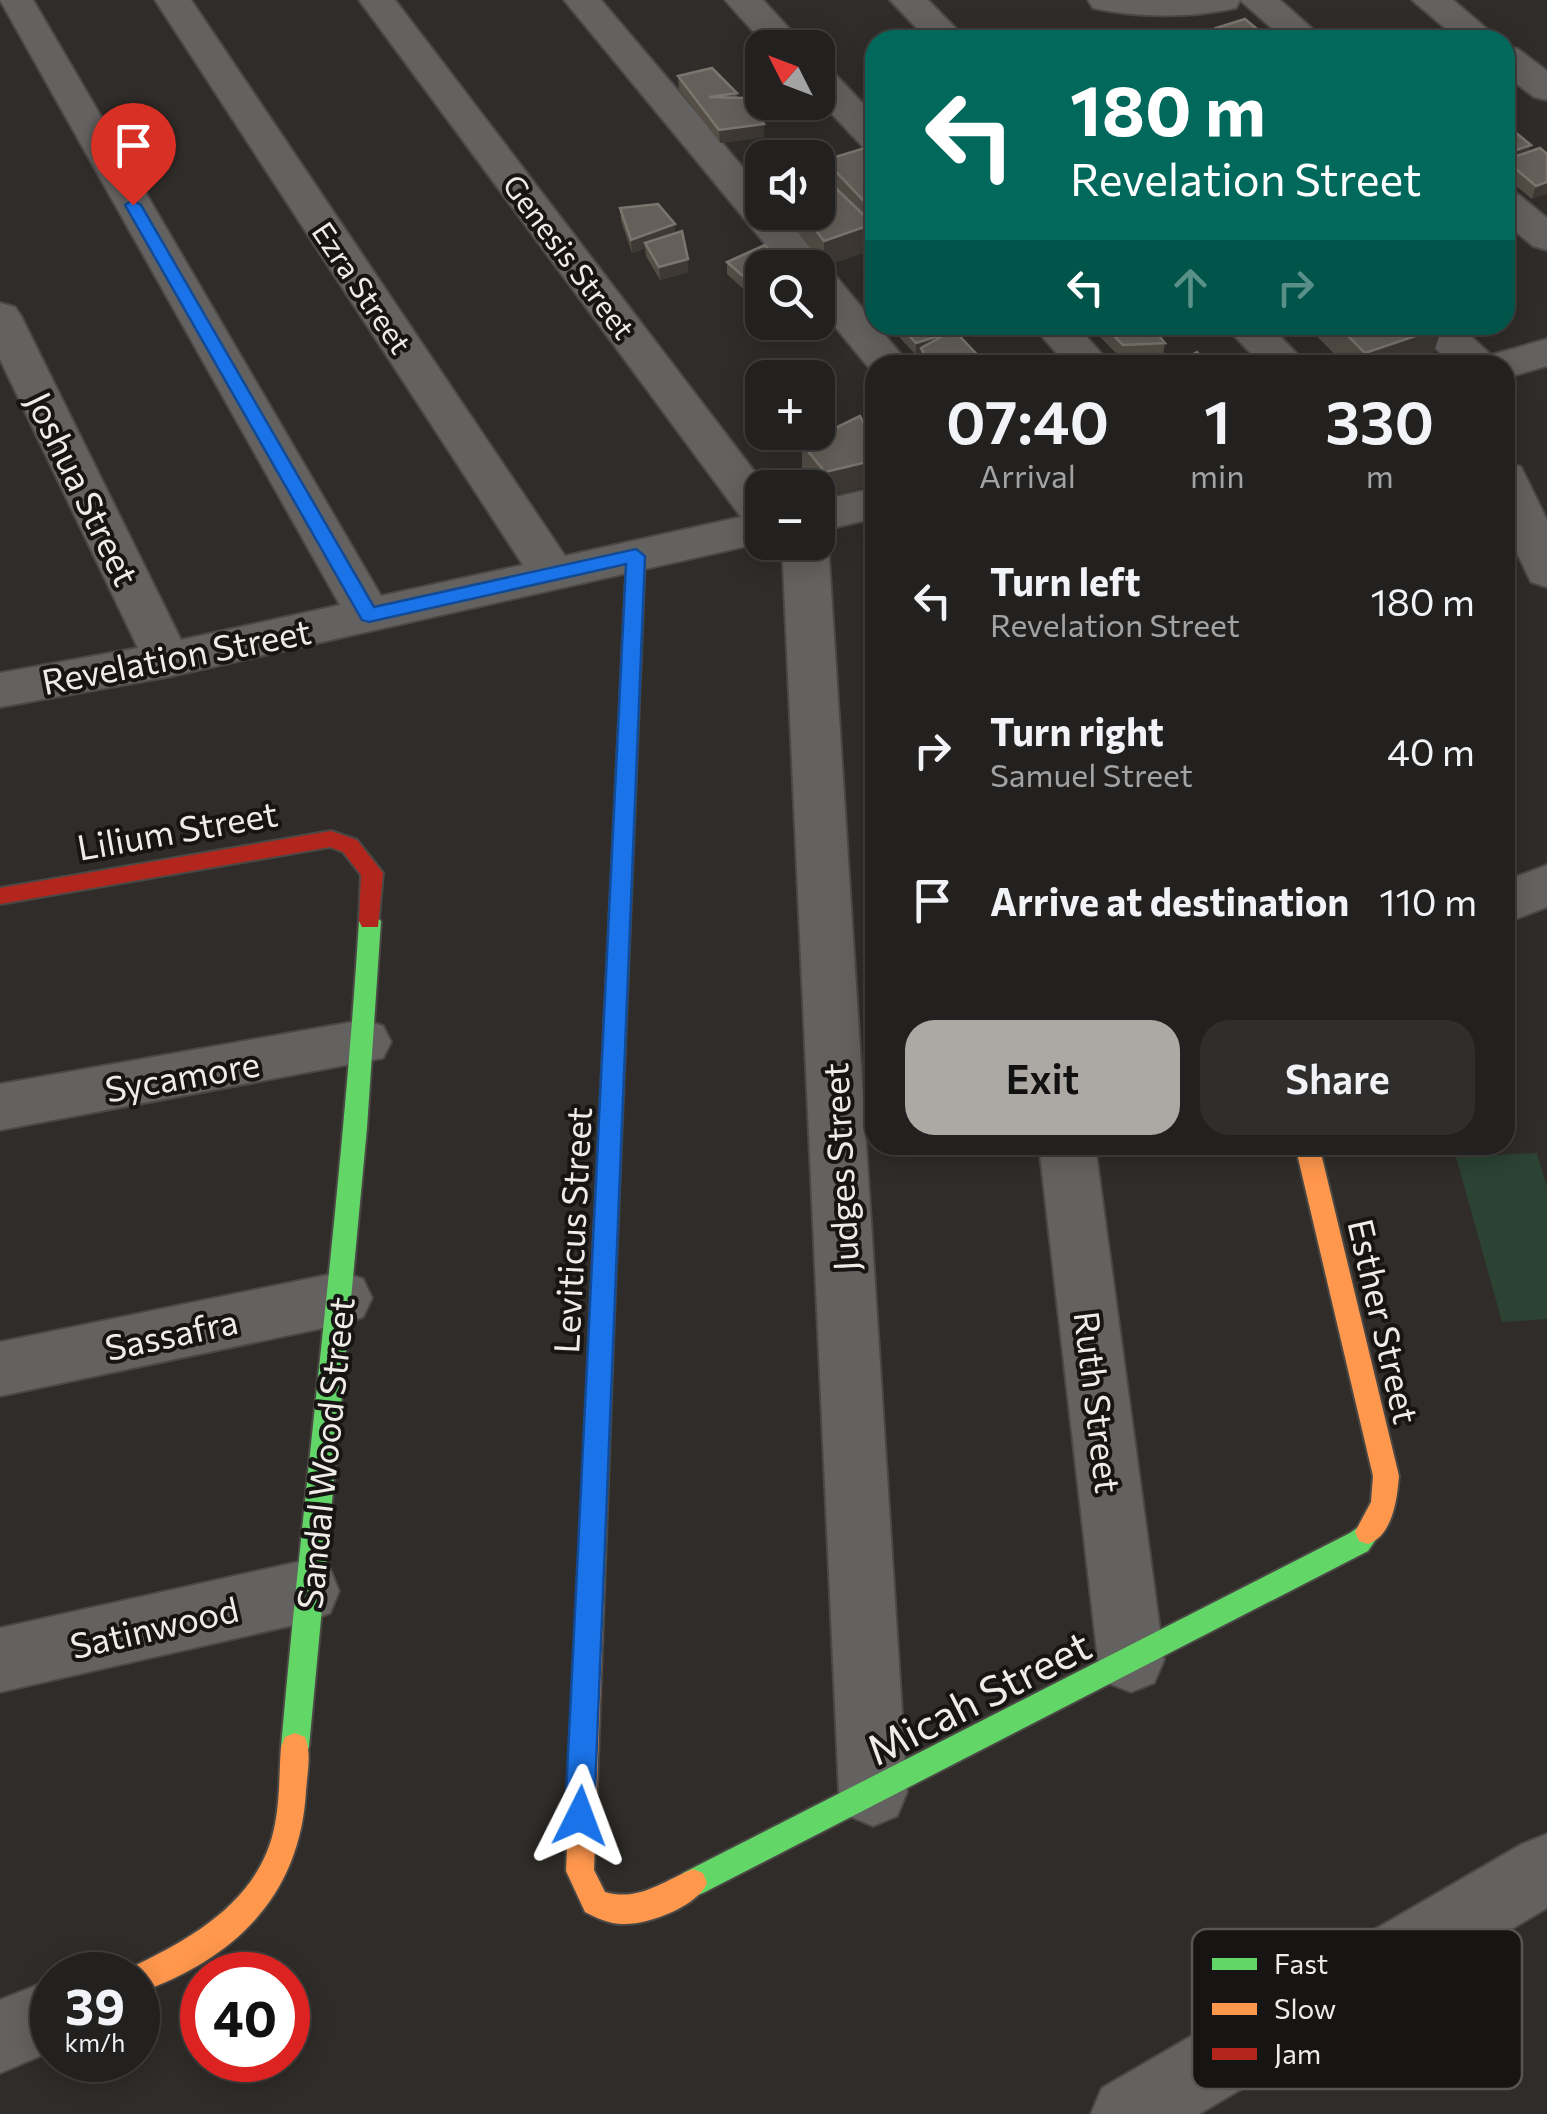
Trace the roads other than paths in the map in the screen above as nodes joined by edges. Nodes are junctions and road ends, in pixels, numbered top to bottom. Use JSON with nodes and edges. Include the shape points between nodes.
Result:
{"nodes":[{"id":1,"x":15,"y":0,"type":"edge"},
{"id":2,"x":173,"y":0,"type":"edge"},
{"id":3,"x":377,"y":0,"type":"edge"},
{"id":4,"x":582,"y":0,"type":"edge"},
{"id":5,"x":744,"y":0,"type":"edge"},
{"id":6,"x":908,"y":0,"type":"edge"},
{"id":7,"x":1082,"y":0,"type":"edge"},
{"id":8,"x":1106,"y":0,"type":"edge"},
{"id":9,"x":1223,"y":0,"type":"edge"},
{"id":10,"x":1258,"y":0,"type":"edge"},
{"id":11,"x":1430,"y":0,"type":"edge"},
{"id":12,"x":772,"y":30,"type":"edge"},
{"id":13,"x":939,"y":30,"type":"edge"},
{"id":14,"x":1114,"y":30,"type":"edge"},
{"id":15,"x":1295,"y":30,"type":"edge"},
{"id":16,"x":1469,"y":30,"type":"edge"},
{"id":17,"x":1515,"y":65,"type":"edge"},
{"id":18,"x":1547,"y":90,"type":"edge"},
{"id":19,"x":835,"y":96,"type":"edge"},
{"id":20,"x":865,"y":127,"type":"edge"},
{"id":21,"x":1515,"y":211,"type":"edge"},
{"id":22,"x":1547,"y":238,"type":"edge"},
{"id":23,"x":792,"y":250,"type":"edge"},
{"id":24,"x":835,"y":300,"type":"edge"},
{"id":25,"x":0,"y":316,"type":"edge"},
{"id":26,"x":1062,"y":335,"type":"edge"},
{"id":27,"x":1255,"y":335,"type":"edge"},
{"id":28,"x":1445,"y":335,"type":"edge"},
{"id":29,"x":1547,"y":352,"type":"edge"},
{"id":30,"x":881,"y":355,"type":"edge"},
{"id":31,"x":1082,"y":355,"type":"edge"},
{"id":32,"x":1276,"y":355,"type":"edge"},
{"id":33,"x":1466,"y":355,"type":"edge"},
{"id":34,"x":1515,"y":363,"type":"edge"},
{"id":35,"x":745,"y":489,"type":"edge"},
{"id":36,"x":1515,"y":499,"type":"edge"},
{"id":37,"x":865,"y":505,"type":"edge"},
{"id":38,"x":835,"y":512,"type":"edge"},
{"id":39,"x":745,"y":532,"type":"edge"},
{"id":40,"x":636,"y":556,"type":"junction"},
{"id":41,"x":805,"y":560,"type":"edge"},
{"id":42,"x":1547,"y":571,"type":"edge"},
{"id":43,"x":552,"y":574,"type":"junction"},
{"id":44,"x":369,"y":615,"type":"junction"},
{"id":45,"x":167,"y":660,"type":"junction"},
{"id":46,"x":0,"y":690,"type":"edge"},
{"id":47,"x":362,"y":856,"type":"joint"},
{"id":48,"x":1547,"y":885,"type":"edge"},
{"id":49,"x":0,"y":896,"type":"edge"},
{"id":50,"x":1515,"y":899,"type":"edge"},
{"id":51,"x":364,"y":1042,"type":"junction"},
{"id":52,"x":0,"y":1107,"type":"edge"},
{"id":53,"x":1068,"y":1155,"type":"edge"},
{"id":54,"x":1309,"y":1155,"type":"edge"},
{"id":55,"x":342,"y":1298,"type":"junction"},
{"id":56,"x":0,"y":1368,"type":"edge"},
{"id":57,"x":1382,"y":1514,"type":"joint"},
{"id":58,"x":307,"y":1591,"type":"junction"},
{"id":59,"x":0,"y":1660,"type":"edge"},
{"id":60,"x":1131,"y":1660,"type":"junction"},
{"id":61,"x":873,"y":1792,"type":"junction"},
{"id":62,"x":1547,"y":1870,"type":"edge"},
{"id":63,"x":595,"y":1904,"type":"joint"},
{"id":64,"x":1446,"y":1929,"type":"edge"},
{"id":65,"x":160,"y":1968,"type":"edge"},
{"id":66,"x":30,"y":2025,"type":"edge"},
{"id":67,"x":0,"y":2038,"type":"edge"},
{"id":68,"x":1192,"y":2077,"type":"edge"},
{"id":69,"x":1128,"y":2114,"type":"edge"}],
"edges":[{"from":1,"to":44,"type":"street"},
{"from":2,"to":43,"type":"street","name":"Ezra Street"},
{"from":3,"to":35,"type":"street","name":"Genesis Street"},
{"from":4,"to":23,"type":"street"},
{"from":5,"to":12,"type":"street"},
{"from":6,"to":13,"type":"street"},
{"from":7,"to":14,"type":"street"},
{"from":8,"to":9,"type":"street"},
{"from":10,"to":15,"type":"street"},
{"from":11,"to":16,"type":"street"},
{"from":17,"to":18,"type":"street"},
{"from":19,"to":20,"type":"street"},
{"from":21,"to":22,"type":"street"},
{"from":24,"to":30,"type":"street"},
{"from":25,"to":45,"type":"street","name":"Joshua Street"},
{"from":26,"to":31,"type":"street"},
{"from":27,"to":32,"type":"street"},
{"from":28,"to":33,"type":"street"},
{"from":29,"to":34,"type":"street"},
{"from":36,"to":42,"type":"street"},
{"from":37,"to":38,"type":"street"},
{"from":39,"to":40,"type":"street","name":"Revelation Street"},
{"from":40,"to":43,"type":"street","name":"Revelation Street"},
{"from":40,"to":63,"type":"street","name":"Leviticus Street","via":[[578,1856],[580,1882]]},
{"from":41,"to":61,"type":"street","name":"Judges Street"},
{"from":43,"to":44,"type":"street","name":"Revelation Street"},
{"from":44,"to":45,"type":"street","name":"Revelation Street"},
{"from":45,"to":46,"type":"street","name":"Revelation Street"},
{"from":47,"to":49,"type":"street","name":"Lilium Street","via":[[331,839],[306,841]]},
{"from":47,"to":51,"type":"street","name":"Sandal Wood Street","via":[[372,873]]},
{"from":48,"to":50,"type":"street"},
{"from":51,"to":52,"type":"street","name":"Sycamore"},
{"from":51,"to":55,"type":"street","name":"Sandal Wood Street"},
{"from":53,"to":60,"type":"street","name":"Ruth Street"},
{"from":54,"to":57,"type":"street","name":"Esther Street","via":[[1386,1476]]},
{"from":55,"to":56,"type":"street","name":"Sassafra"},
{"from":55,"to":58,"type":"street","name":"Sandal Wood Street"},
{"from":57,"to":60,"type":"street","name":"Micah Street","via":[[1359,1542]]},
{"from":58,"to":59,"type":"street","name":"Satinwood"},
{"from":58,"to":65,"type":"street","name":"Sandal Wood Street","via":[[289,1827],[280,1865],[253,1907],[221,1938]]},
{"from":60,"to":61,"type":"street","name":"Micah Street"},
{"from":61,"to":63,"type":"street","name":"Micah Street","via":[[643,1910],[614,1913]]},
{"from":62,"to":64,"type":"street"},
{"from":66,"to":67,"type":"street"},
{"from":68,"to":69,"type":"street"}]}
